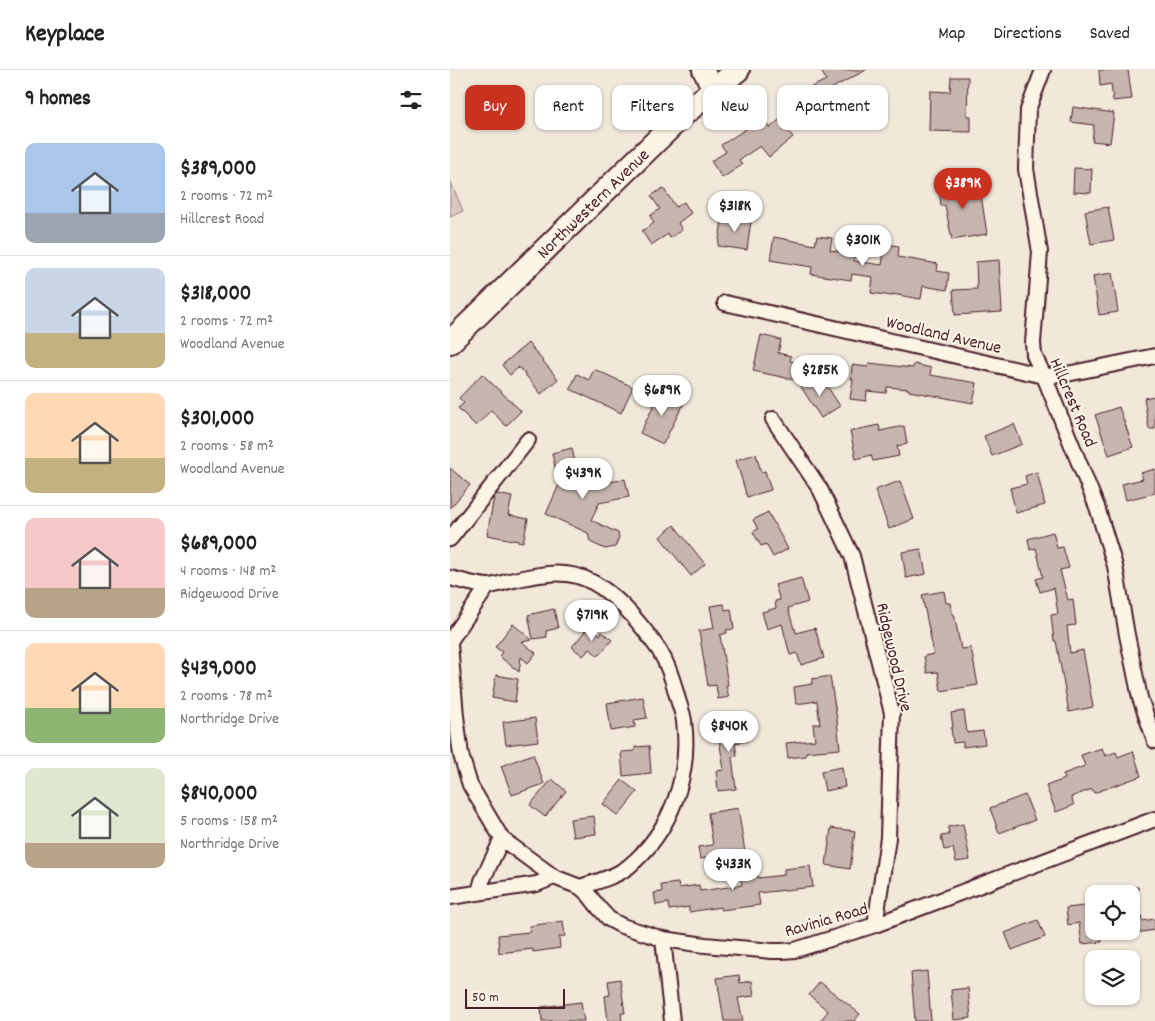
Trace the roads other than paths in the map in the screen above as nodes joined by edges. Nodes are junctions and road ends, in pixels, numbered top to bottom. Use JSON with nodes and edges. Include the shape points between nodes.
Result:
{"nodes":[{"id":1,"x":738,"y":70,"type":"edge"},
{"id":2,"x":1043,"y":70,"type":"edge"},
{"id":3,"x":708,"y":80,"type":"edge"},
{"id":4,"x":725,"y":304,"type":"dead end"},
{"id":5,"x":450,"y":342,"type":"edge"},
{"id":6,"x":1155,"y":356,"type":"edge"},
{"id":7,"x":1044,"y":376,"type":"junction"},
{"id":8,"x":773,"y":419,"type":"dead end"},
{"id":9,"x":528,"y":440,"type":"dead end"},
{"id":10,"x":450,"y":539,"type":"edge"},
{"id":11,"x":450,"y":578,"type":"edge"},
{"id":12,"x":488,"y":586,"type":"junction"},
{"id":13,"x":450,"y":642,"type":"edge"},
{"id":14,"x":1155,"y":741,"type":"edge"},
{"id":15,"x":1155,"y":819,"type":"edge"},
{"id":16,"x":502,"y":839,"type":"junction"},
{"id":17,"x":554,"y":877,"type":"junction"},
{"id":18,"x":580,"y":887,"type":"junction"},
{"id":19,"x":479,"y":892,"type":"junction"},
{"id":20,"x":450,"y":897,"type":"edge"},
{"id":21,"x":875,"y":926,"type":"junction"},
{"id":22,"x":663,"y":939,"type":"junction"},
{"id":23,"x":672,"y":1021,"type":"edge"}],
"edges":[{"from":1,"to":3,"type":"main road","name":"Northwestern Avenue"},
{"from":2,"to":7,"type":"street","name":"Hillcrest Road","via":[[1028,110],[1026,169],[1040,252],[1034,355]]},
{"from":3,"to":5,"type":"main road","name":"Northwestern Avenue","via":[[684,114]]},
{"from":4,"to":7,"type":"street","name":"Woodland Avenue"},
{"from":6,"to":7,"type":"street","name":"Woodland Avenue"},
{"from":7,"to":14,"type":"street","name":"Hillcrest Road","via":[[1097,507],[1112,557],[1140,698]]},
{"from":8,"to":21,"type":"street","name":"Ridgewood Drive","via":[[820,489],[852,556],[892,713],[888,838]]},
{"from":9,"to":10,"type":"street"},
{"from":11,"to":12,"type":"street"},
{"from":12,"to":13,"type":"street"},
{"from":12,"to":18,"type":"street","via":[[565,573],[593,582],[616,597],[636,619],[671,673],[684,720],[686,747],[682,780],[671,813],[657,836],[627,868]]},
{"from":13,"to":16,"type":"street","via":[[461,755],[470,785]]},
{"from":15,"to":21,"type":"street","name":"Ravinia Road"},
{"from":16,"to":17,"type":"street","name":"Ravinia Road"},
{"from":16,"to":19,"type":"street"},
{"from":17,"to":18,"type":"street","name":"Ravinia Road"},
{"from":17,"to":19,"type":"street","via":[[537,884]]},
{"from":18,"to":22,"type":"street","name":"Ravinia Road","via":[[609,919]]},
{"from":19,"to":20,"type":"street"},
{"from":21,"to":22,"type":"street","name":"Ravinia Road","via":[[782,951]]},
{"from":22,"to":23,"type":"street"}]}
